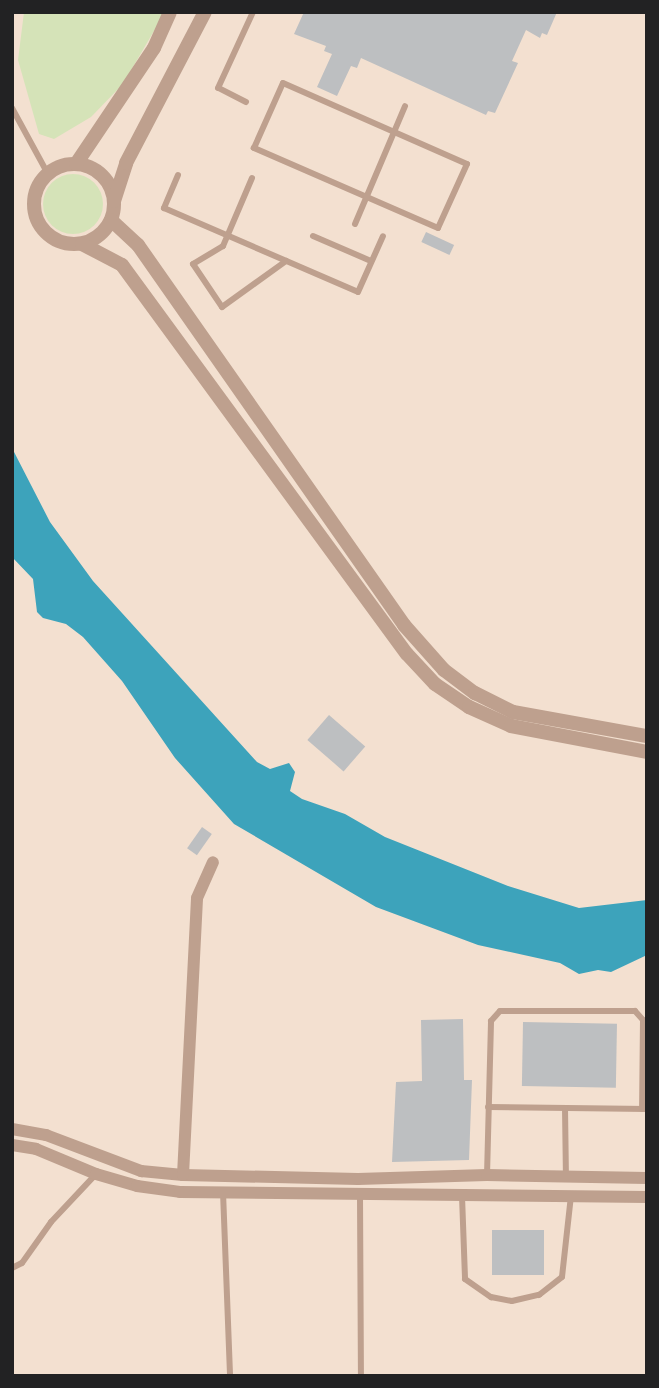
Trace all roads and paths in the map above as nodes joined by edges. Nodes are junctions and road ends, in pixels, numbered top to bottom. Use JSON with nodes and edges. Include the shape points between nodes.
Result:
{"nodes":[{"id":1,"x":170,"y":12,"type":"edge"},
{"id":2,"x":205,"y":12,"type":"edge"},
{"id":3,"x":253,"y":12,"type":"edge"},
{"id":4,"x":246,"y":102,"type":"dead end"},
{"id":5,"x":405,"y":106,"type":"dead end"},
{"id":6,"x":12,"y":108,"type":"edge"},
{"id":7,"x":394,"y":132,"type":"junction"},
{"id":8,"x":76,"y":164,"type":"junction"},
{"id":9,"x":48,"y":174,"type":"junction"},
{"id":10,"x":178,"y":174,"type":"dead end"},
{"id":11,"x":252,"y":178,"type":"dead end"},
{"id":12,"x":366,"y":197,"type":"junction"},
{"id":13,"x":114,"y":203,"type":"junction"},
{"id":14,"x":111,"y":220,"type":"junction"},
{"id":15,"x":355,"y":224,"type":"dead end"},
{"id":16,"x":228,"y":235,"type":"junction"},
{"id":17,"x":313,"y":236,"type":"dead end"},
{"id":18,"x":383,"y":236,"type":"dead end"},
{"id":19,"x":82,"y":244,"type":"junction"},
{"id":20,"x":286,"y":261,"type":"junction"},
{"id":21,"x":372,"y":261,"type":"junction"},
{"id":22,"x":647,"y":736,"type":"edge"},
{"id":23,"x":647,"y":752,"type":"edge"},
{"id":24,"x":213,"y":862,"type":"dead end"},
{"id":25,"x":488,"y":1107,"type":"junction"},
{"id":26,"x":565,"y":1108,"type":"junction"},
{"id":27,"x":645,"y":1109,"type":"edge"},
{"id":28,"x":12,"y":1129,"type":"edge"},
{"id":29,"x":12,"y":1145,"type":"edge"},
{"id":30,"x":102,"y":1158,"type":"junction"},
{"id":31,"x":96,"y":1174,"type":"junction"},
{"id":32,"x":183,"y":1175,"type":"junction"},
{"id":33,"x":487,"y":1175,"type":"junction"},
{"id":34,"x":566,"y":1177,"type":"junction"},
{"id":35,"x":647,"y":1178,"type":"edge"},
{"id":36,"x":416,"y":1179,"type":"junction"},
{"id":37,"x":358,"y":1180,"type":"junction"},
{"id":38,"x":222,"y":1192,"type":"junction"},
{"id":39,"x":415,"y":1193,"type":"junction"},
{"id":40,"x":462,"y":1194,"type":"junction"},
{"id":41,"x":487,"y":1194,"type":"junction"},
{"id":42,"x":360,"y":1196,"type":"junction"},
{"id":43,"x":571,"y":1196,"type":"junction"},
{"id":44,"x":647,"y":1197,"type":"edge"},
{"id":45,"x":12,"y":1268,"type":"edge"},
{"id":46,"x":230,"y":1376,"type":"edge"},
{"id":47,"x":361,"y":1376,"type":"edge"}],
"edges":[{"from":1,"to":8,"type":"street","via":[[154,48]]},
{"from":2,"to":13,"type":"street","via":[[125,163]]},
{"from":3,"to":4,"type":"lane","via":[[218,88]]},
{"from":5,"to":7,"type":"lane"},
{"from":6,"to":9,"type":"lane"},
{"from":7,"to":12,"type":"lane"},
{"from":7,"to":12,"type":"lane","via":[[467,164],[438,228]]},
{"from":7,"to":12,"type":"lane","via":[[283,83],[254,148]]},
{"from":8,"to":9,"type":"street"},
{"from":8,"to":13,"type":"street","via":[[105,178]]},
{"from":9,"to":19,"type":"street","via":[[34,196],[37,222],[53,239]]},
{"from":10,"to":16,"type":"lane","via":[[164,208]]},
{"from":11,"to":16,"type":"lane"},
{"from":12,"to":15,"type":"lane"},
{"from":13,"to":14,"type":"street"},
{"from":14,"to":19,"type":"street","via":[[99,236]]},
{"from":14,"to":22,"type":"street","via":[[138,245],[404,625],[444,670],[513,712]]},
{"from":16,"to":20,"type":"lane"},
{"from":16,"to":20,"type":"lane","via":[[223,246],[193,264],[222,307]]},
{"from":17,"to":21,"type":"lane"},
{"from":18,"to":21,"type":"lane"},
{"from":19,"to":23,"type":"street","via":[[122,265],[407,654],[435,684],[469,707],[511,726]]},
{"from":20,"to":21,"type":"lane","via":[[358,292]]},
{"from":24,"to":32,"type":"street","via":[[197,898]]},
{"from":25,"to":26,"type":"lane"},
{"from":25,"to":27,"type":"lane","via":[[494,1014],[635,1011],[643,1020]]},
{"from":25,"to":33,"type":"lane"},
{"from":26,"to":27,"type":"lane"},
{"from":26,"to":34,"type":"lane"},
{"from":28,"to":30,"type":"street","via":[[46,1135]]},
{"from":29,"to":31,"type":"street","via":[[36,1149]]},
{"from":30,"to":31,"type":"street"},
{"from":30,"to":32,"type":"street","via":[[141,1171]]},
{"from":31,"to":38,"type":"street","via":[[159,1189]]},
{"from":31,"to":45,"type":"lane","via":[[51,1222],[22,1263]]},
{"from":32,"to":37,"type":"street"},
{"from":33,"to":34,"type":"street"},
{"from":33,"to":36,"type":"street"},
{"from":33,"to":41,"type":"street"},
{"from":34,"to":35,"type":"street"},
{"from":36,"to":37,"type":"street"},
{"from":36,"to":39,"type":"street"},
{"from":37,"to":42,"type":"street"},
{"from":38,"to":42,"type":"street"},
{"from":38,"to":46,"type":"lane"},
{"from":39,"to":40,"type":"street"},
{"from":39,"to":42,"type":"street"},
{"from":40,"to":41,"type":"street"},
{"from":40,"to":43,"type":"lane","via":[[465,1279],[491,1297],[512,1301],[539,1295],[562,1277]]},
{"from":41,"to":43,"type":"street"},
{"from":42,"to":47,"type":"lane"},
{"from":43,"to":44,"type":"street"}]}
